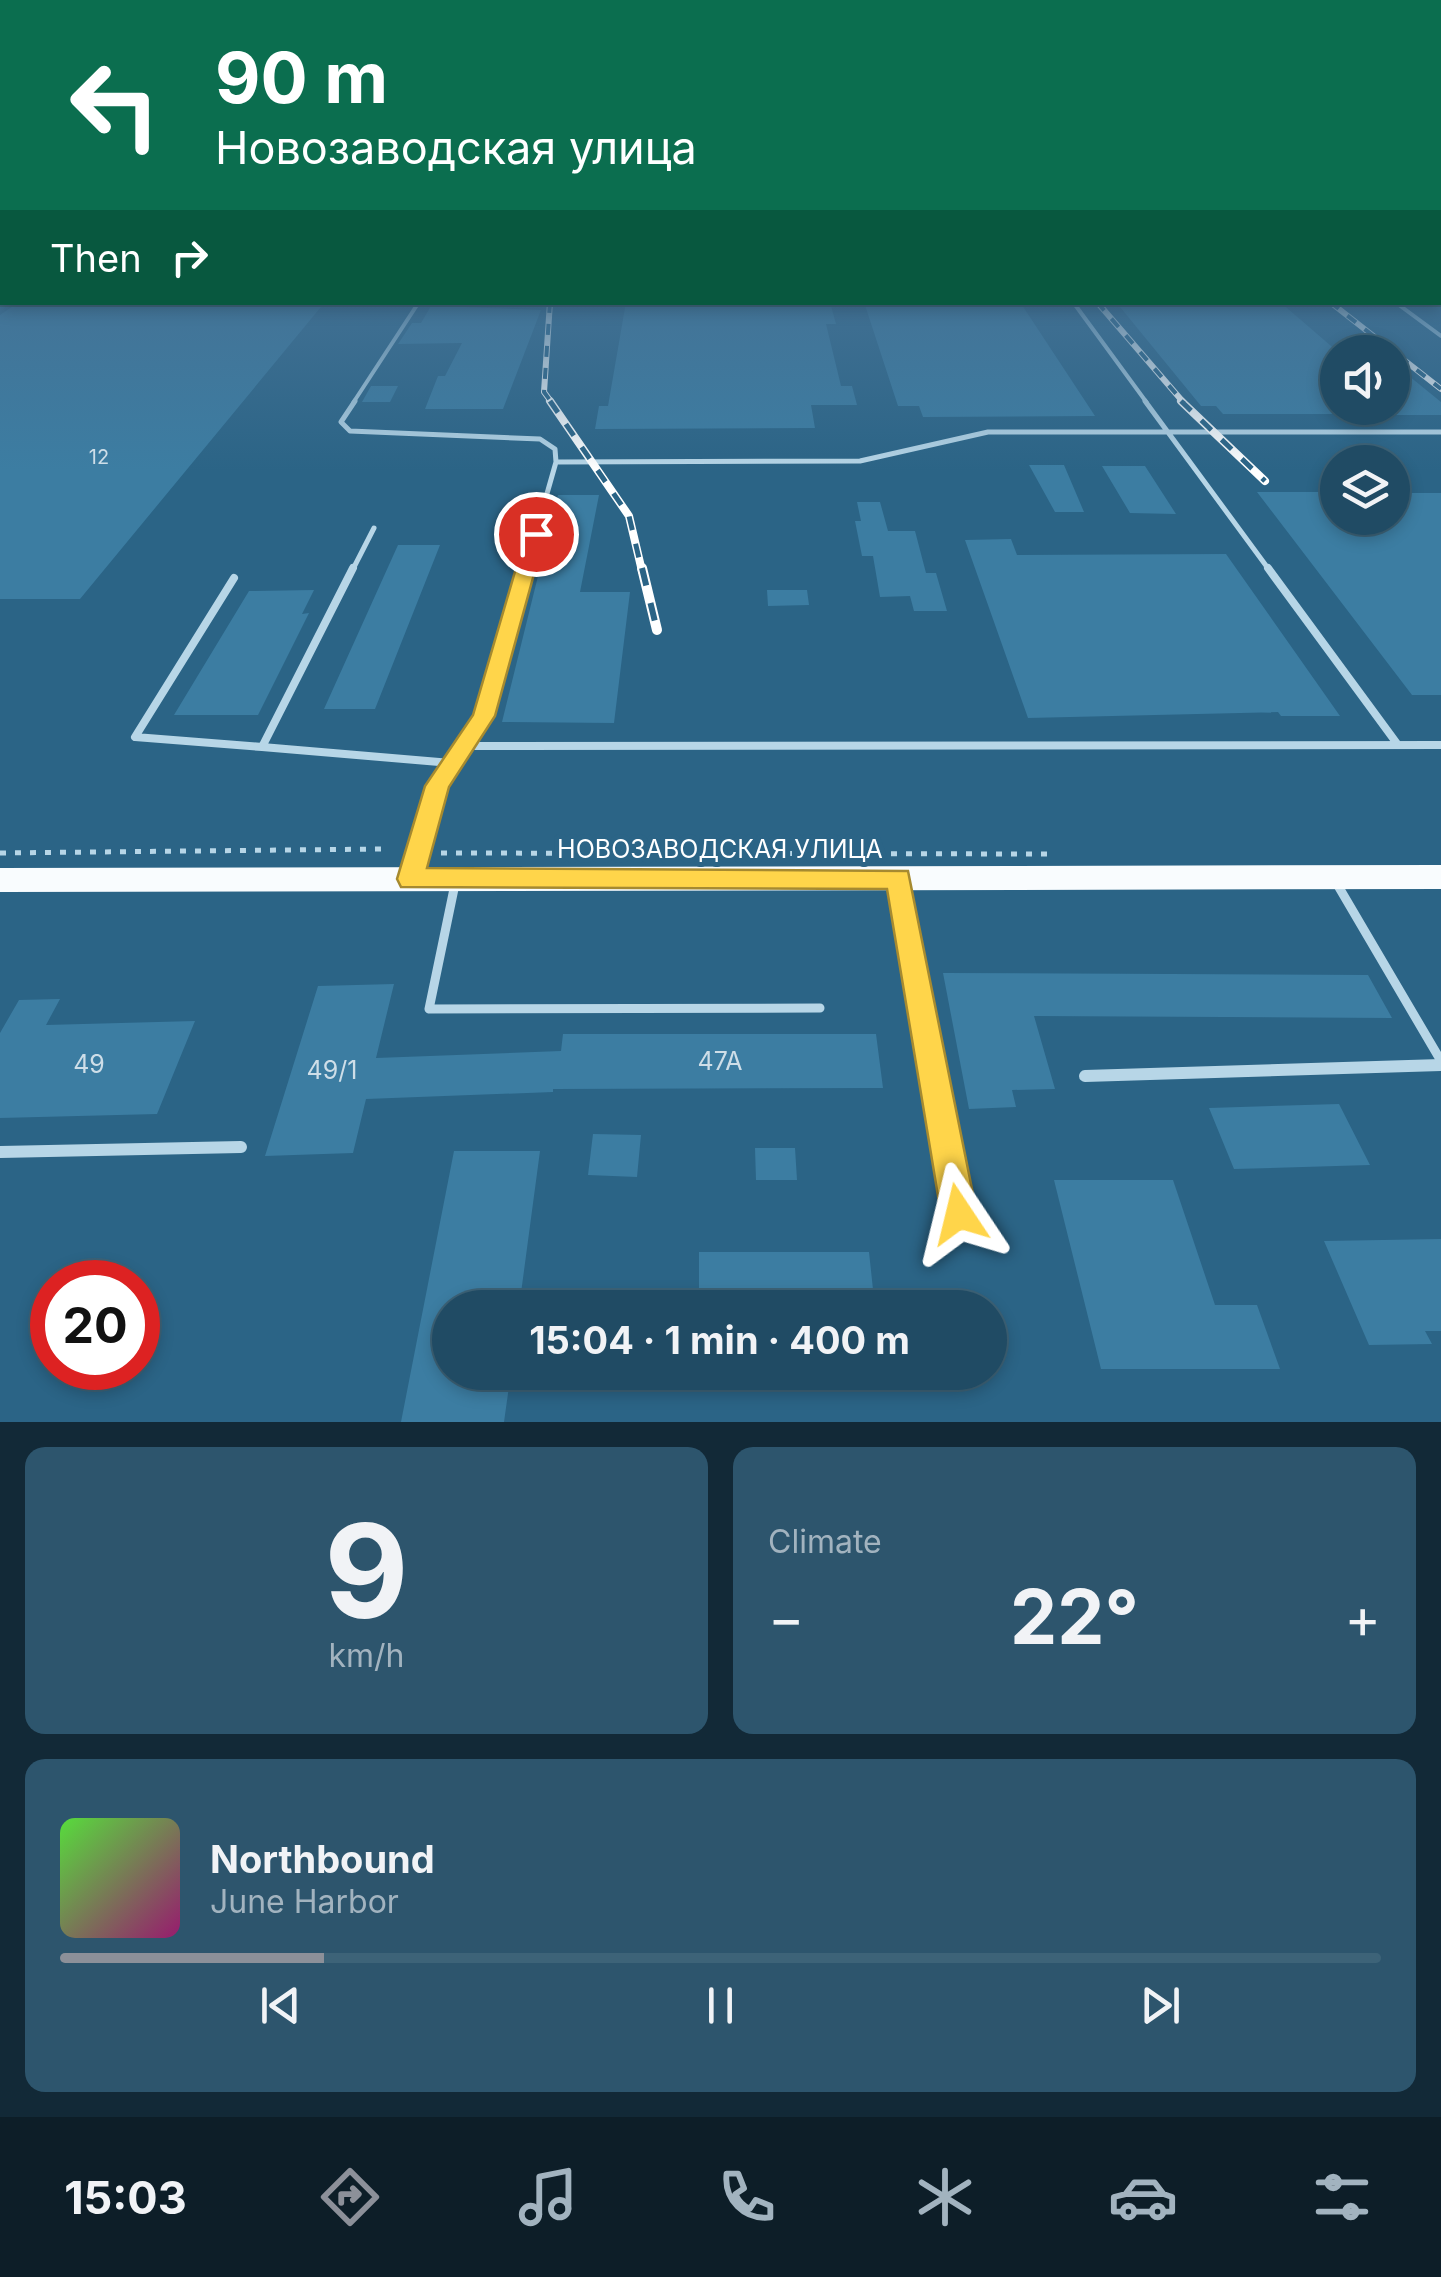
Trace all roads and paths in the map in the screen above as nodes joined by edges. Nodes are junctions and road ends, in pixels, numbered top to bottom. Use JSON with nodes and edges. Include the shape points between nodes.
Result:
{"nodes":[{"id":1,"x":395,"y":338,"type":"edge"},
{"id":2,"x":1100,"y":338,"type":"edge"},
{"id":3,"x":1169,"y":432,"type":"junction"},
{"id":4,"x":1441,"y":432,"type":"edge"},
{"id":5,"x":556,"y":462,"type":"junction"},
{"id":6,"x":374,"y":528,"type":"dead end"},
{"id":7,"x":234,"y":578,"type":"dead end"},
{"id":8,"x":1398,"y":745,"type":"junction"},
{"id":9,"x":1441,"y":745,"type":"edge"},
{"id":10,"x":462,"y":746,"type":"junction"},
{"id":11,"x":262,"y":748,"type":"junction"},
{"id":12,"x":451,"y":763,"type":"junction"},
{"id":13,"x":382,"y":849,"type":"dead end"},
{"id":14,"x":0,"y":853,"type":"edge"},
{"id":15,"x":440,"y":853,"type":"dead end"},
{"id":16,"x":1067,"y":854,"type":"dead end"},
{"id":17,"x":1334,"y":877,"type":"junction"},
{"id":18,"x":1441,"y":877,"type":"edge"},
{"id":19,"x":899,"y":878,"type":"junction"},
{"id":20,"x":411,"y":879,"type":"junction"},
{"id":21,"x":456,"y":879,"type":"junction"},
{"id":22,"x":0,"y":880,"type":"edge"},
{"id":23,"x":820,"y":1008,"type":"dead end"},
{"id":24,"x":1441,"y":1063,"type":"edge"},
{"id":25,"x":1085,"y":1076,"type":"dead end"},
{"id":26,"x":240,"y":1147,"type":"dead end"},
{"id":27,"x":0,"y":1152,"type":"edge"},
{"id":28,"x":959,"y":1214,"type":"dead end"}],
"edges":[{"from":1,"to":5,"type":"lane","via":[[341,422],[350,431],[540,439],[555,449]]},
{"from":2,"to":3,"type":"lane"},
{"from":3,"to":4,"type":"lane"},
{"from":3,"to":5,"type":"lane","via":[[988,432],[860,461]]},
{"from":3,"to":8,"type":"lane"},
{"from":5,"to":10,"type":"lane","via":[[484,716]]},
{"from":6,"to":11,"type":"lane"},
{"from":7,"to":11,"type":"lane","via":[[135,737]]},
{"from":8,"to":9,"type":"lane"},
{"from":8,"to":10,"type":"lane"},
{"from":10,"to":12,"type":"lane"},
{"from":11,"to":12,"type":"lane"},
{"from":12,"to":20,"type":"lane"},
{"from":13,"to":14,"type":"path"},
{"from":15,"to":16,"type":"path"},
{"from":17,"to":18,"type":"main road","name":"НОВОЗАВОДСКАЯ УЛИЦА"},
{"from":17,"to":19,"type":"main road","name":"НОВОЗАВОДСКАЯ УЛИЦА"},
{"from":17,"to":24,"type":"lane"},
{"from":19,"to":21,"type":"main road","name":"НОВОЗАВОДСКАЯ УЛИЦА"},
{"from":19,"to":28,"type":"lane"},
{"from":20,"to":21,"type":"main road","name":"НОВОЗАВОДСКАЯ УЛИЦА"},
{"from":20,"to":22,"type":"main road","name":"НОВОЗАВОДСКАЯ УЛИЦА"},
{"from":21,"to":23,"type":"lane","via":[[430,1009]]},
{"from":24,"to":25,"type":"lane"},
{"from":26,"to":27,"type":"lane"}]}
